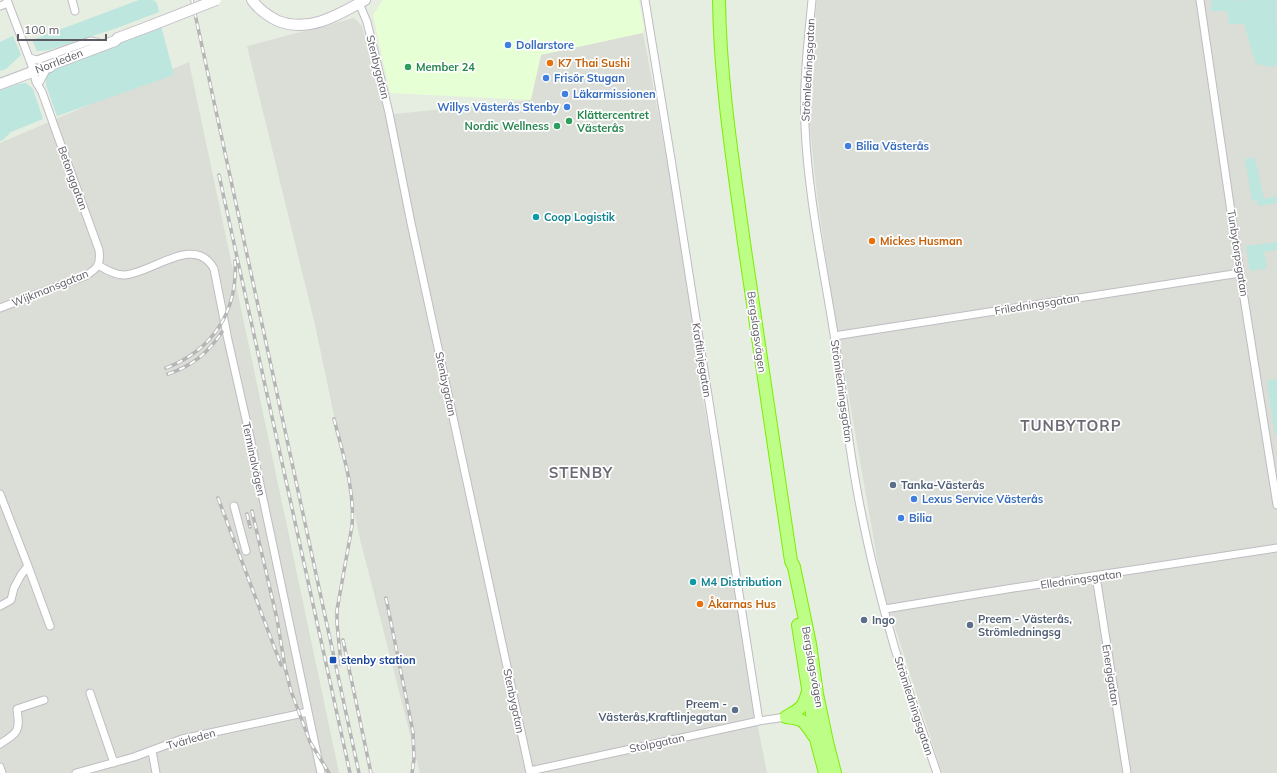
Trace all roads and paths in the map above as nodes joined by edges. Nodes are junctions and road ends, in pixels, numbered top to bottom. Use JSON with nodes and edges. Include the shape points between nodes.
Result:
{"nodes":[{"id":1,"x":72,"y":0,"type":"edge"},
{"id":2,"x":216,"y":0,"type":"edge"},
{"id":3,"x":252,"y":0,"type":"edge"},
{"id":4,"x":645,"y":0,"type":"edge"},
{"id":5,"x":713,"y":0,"type":"edge"},
{"id":6,"x":719,"y":0,"type":"edge"},
{"id":7,"x":812,"y":0,"type":"edge"},
{"id":8,"x":1200,"y":0,"type":"edge"},
{"id":9,"x":8,"y":1,"type":"edge"},
{"id":10,"x":362,"y":2,"type":"edge"},
{"id":11,"x":0,"y":6,"type":"edge"},
{"id":12,"x":75,"y":11,"type":"dead end"},
{"id":13,"x":118,"y":38,"type":"junction"},
{"id":14,"x":83,"y":52,"type":"junction"},
{"id":15,"x":32,"y":67,"type":"junction"},
{"id":16,"x":21,"y":76,"type":"junction"},
{"id":17,"x":0,"y":78,"type":"edge"},
{"id":18,"x":38,"y":82,"type":"junction"},
{"id":19,"x":0,"y":84,"type":"edge"},
{"id":20,"x":724,"y":104,"type":"junction"},
{"id":21,"x":98,"y":265,"type":"junction"},
{"id":22,"x":1240,"y":273,"type":"junction"},
{"id":23,"x":0,"y":308,"type":"edge"},
{"id":24,"x":834,"y":336,"type":"junction"},
{"id":25,"x":0,"y":494,"type":"edge"},
{"id":26,"x":1277,"y":505,"type":"edge"},
{"id":27,"x":234,"y":506,"type":"dead end"},
{"id":28,"x":1277,"y":548,"type":"edge"},
{"id":29,"x":246,"y":551,"type":"dead end"},
{"id":30,"x":791,"y":561,"type":"junction"},
{"id":31,"x":27,"y":567,"type":"junction"},
{"id":32,"x":1096,"y":576,"type":"junction"},
{"id":33,"x":0,"y":606,"type":"edge"},
{"id":34,"x":885,"y":609,"type":"junction"},
{"id":35,"x":50,"y":626,"type":"dead end"},
{"id":36,"x":808,"y":690,"type":"junction"},
{"id":37,"x":90,"y":694,"type":"dead end"},
{"id":38,"x":44,"y":700,"type":"dead end"},
{"id":39,"x":308,"y":712,"type":"junction"},
{"id":40,"x":786,"y":717,"type":"junction"},
{"id":41,"x":759,"y":721,"type":"junction"},
{"id":42,"x":816,"y":739,"type":"junction"},
{"id":43,"x":0,"y":744,"type":"edge"},
{"id":44,"x":152,"y":751,"type":"junction"},
{"id":45,"x":114,"y":763,"type":"junction"},
{"id":46,"x":0,"y":767,"type":"edge"},
{"id":47,"x":530,"y":772,"type":"edge"},
{"id":48,"x":2,"y":773,"type":"edge"},
{"id":49,"x":76,"y":773,"type":"edge"},
{"id":50,"x":156,"y":773,"type":"edge"},
{"id":51,"x":321,"y":773,"type":"edge"},
{"id":52,"x":825,"y":773,"type":"edge"},
{"id":53,"x":835,"y":773,"type":"edge"},
{"id":54,"x":937,"y":773,"type":"edge"},
{"id":55,"x":1127,"y":773,"type":"edge"}],
"edges":[{"from":1,"to":12,"type":"street"},
{"from":2,"to":13,"type":"main road","name":"Norrleden","bridge":true},
{"from":3,"to":10,"type":"main road","via":[[270,18],[299,25],[324,20]]},
{"from":4,"to":41,"type":"street","name":"Kraftlinjegatan"},
{"from":5,"to":20,"type":"highway","name":"Bergslagsvägen","via":[[718,74]]},
{"from":6,"to":20,"type":"highway","name":"Bergslagsvägen"},
{"from":7,"to":24,"type":"street","name":"Strömledningsgatan","via":[[804,124],[812,204]]},
{"from":8,"to":22,"type":"street","name":"Tunbytorpsgatan"},
{"from":9,"to":11,"type":"street"},
{"from":9,"to":15,"type":"street","name":"Betonggatan"},
{"from":10,"to":47,"type":"street","name":"Stenbygatan","via":[[389,113]]},
{"from":13,"to":14,"type":"main road","name":"Norrleden"},
{"from":13,"to":15,"type":"main road","name":"Norrleden","via":[[113,36]]},
{"from":14,"to":15,"type":"main road","name":"Norrleden"},
{"from":14,"to":18,"type":"street","via":[[46,70]]},
{"from":15,"to":16,"type":"main road","name":"Norrleden"},
{"from":15,"to":17,"type":"main road","name":"Norrleden"},
{"from":15,"to":18,"type":"street","name":"Betonggatan"},
{"from":16,"to":18,"type":"street"},
{"from":16,"to":19,"type":"main road","name":"Norrleden"},
{"from":18,"to":21,"type":"street","name":"Betonggatan","via":[[99,250]]},
{"from":20,"to":30,"type":"highway","name":"Bergslagsvägen"},
{"from":21,"to":23,"type":"street","name":"Wijkmansgatan","via":[[94,271],[73,281]]},
{"from":21,"to":39,"type":"street","name":"Terminalvägen","via":[[118,275],[130,274],[186,254],[199,254],[208,260],[214,269]]},
{"from":22,"to":24,"type":"street","name":"Friledningsgatan"},
{"from":22,"to":26,"type":"street","name":"Tunbytorpsgatan"},
{"from":24,"to":34,"type":"street","name":"Strömledningsgatan","via":[[860,509]]},
{"from":25,"to":31,"type":"street"},
{"from":27,"to":29,"type":"street"},
{"from":28,"to":32,"type":"street","name":"Elledningsgatan"},
{"from":30,"to":36,"type":"highway","name":"Bergslagsvägen","via":[[789,569]]},
{"from":30,"to":53,"type":"highway","name":"Bergslagsvägen"},
{"from":31,"to":33,"type":"street","via":[[14,588],[11,600]]},
{"from":31,"to":35,"type":"street"},
{"from":32,"to":34,"type":"street","name":"Elledningsgatan"},
{"from":32,"to":55,"type":"street","name":"Energigatan"},
{"from":34,"to":54,"type":"street","name":"Strömledningsgatan","via":[[910,695]]},
{"from":36,"to":40,"type":"highway","via":[[801,708]]},
{"from":36,"to":42,"type":"highway","name":"Bergslagsvägen"},
{"from":37,"to":45,"type":"street"},
{"from":38,"to":43,"type":"street","via":[[17,709],[18,728],[15,735]]},
{"from":39,"to":44,"type":"street","name":"Tvärleden","via":[[182,739]]},
{"from":39,"to":51,"type":"street","name":"Terminalvägen"},
{"from":40,"to":41,"type":"street","name":"Stolpgatan"},
{"from":40,"to":42,"type":"highway","via":[[801,719]]},
{"from":41,"to":47,"type":"street","name":"Stolpgatan"},
{"from":42,"to":52,"type":"highway","name":"Bergslagsvägen"},
{"from":44,"to":45,"type":"street","name":"Tvärleden"},
{"from":44,"to":50,"type":"street"},
{"from":45,"to":49,"type":"street","name":"Tvärleden"},
{"from":46,"to":48,"type":"street"}]}
